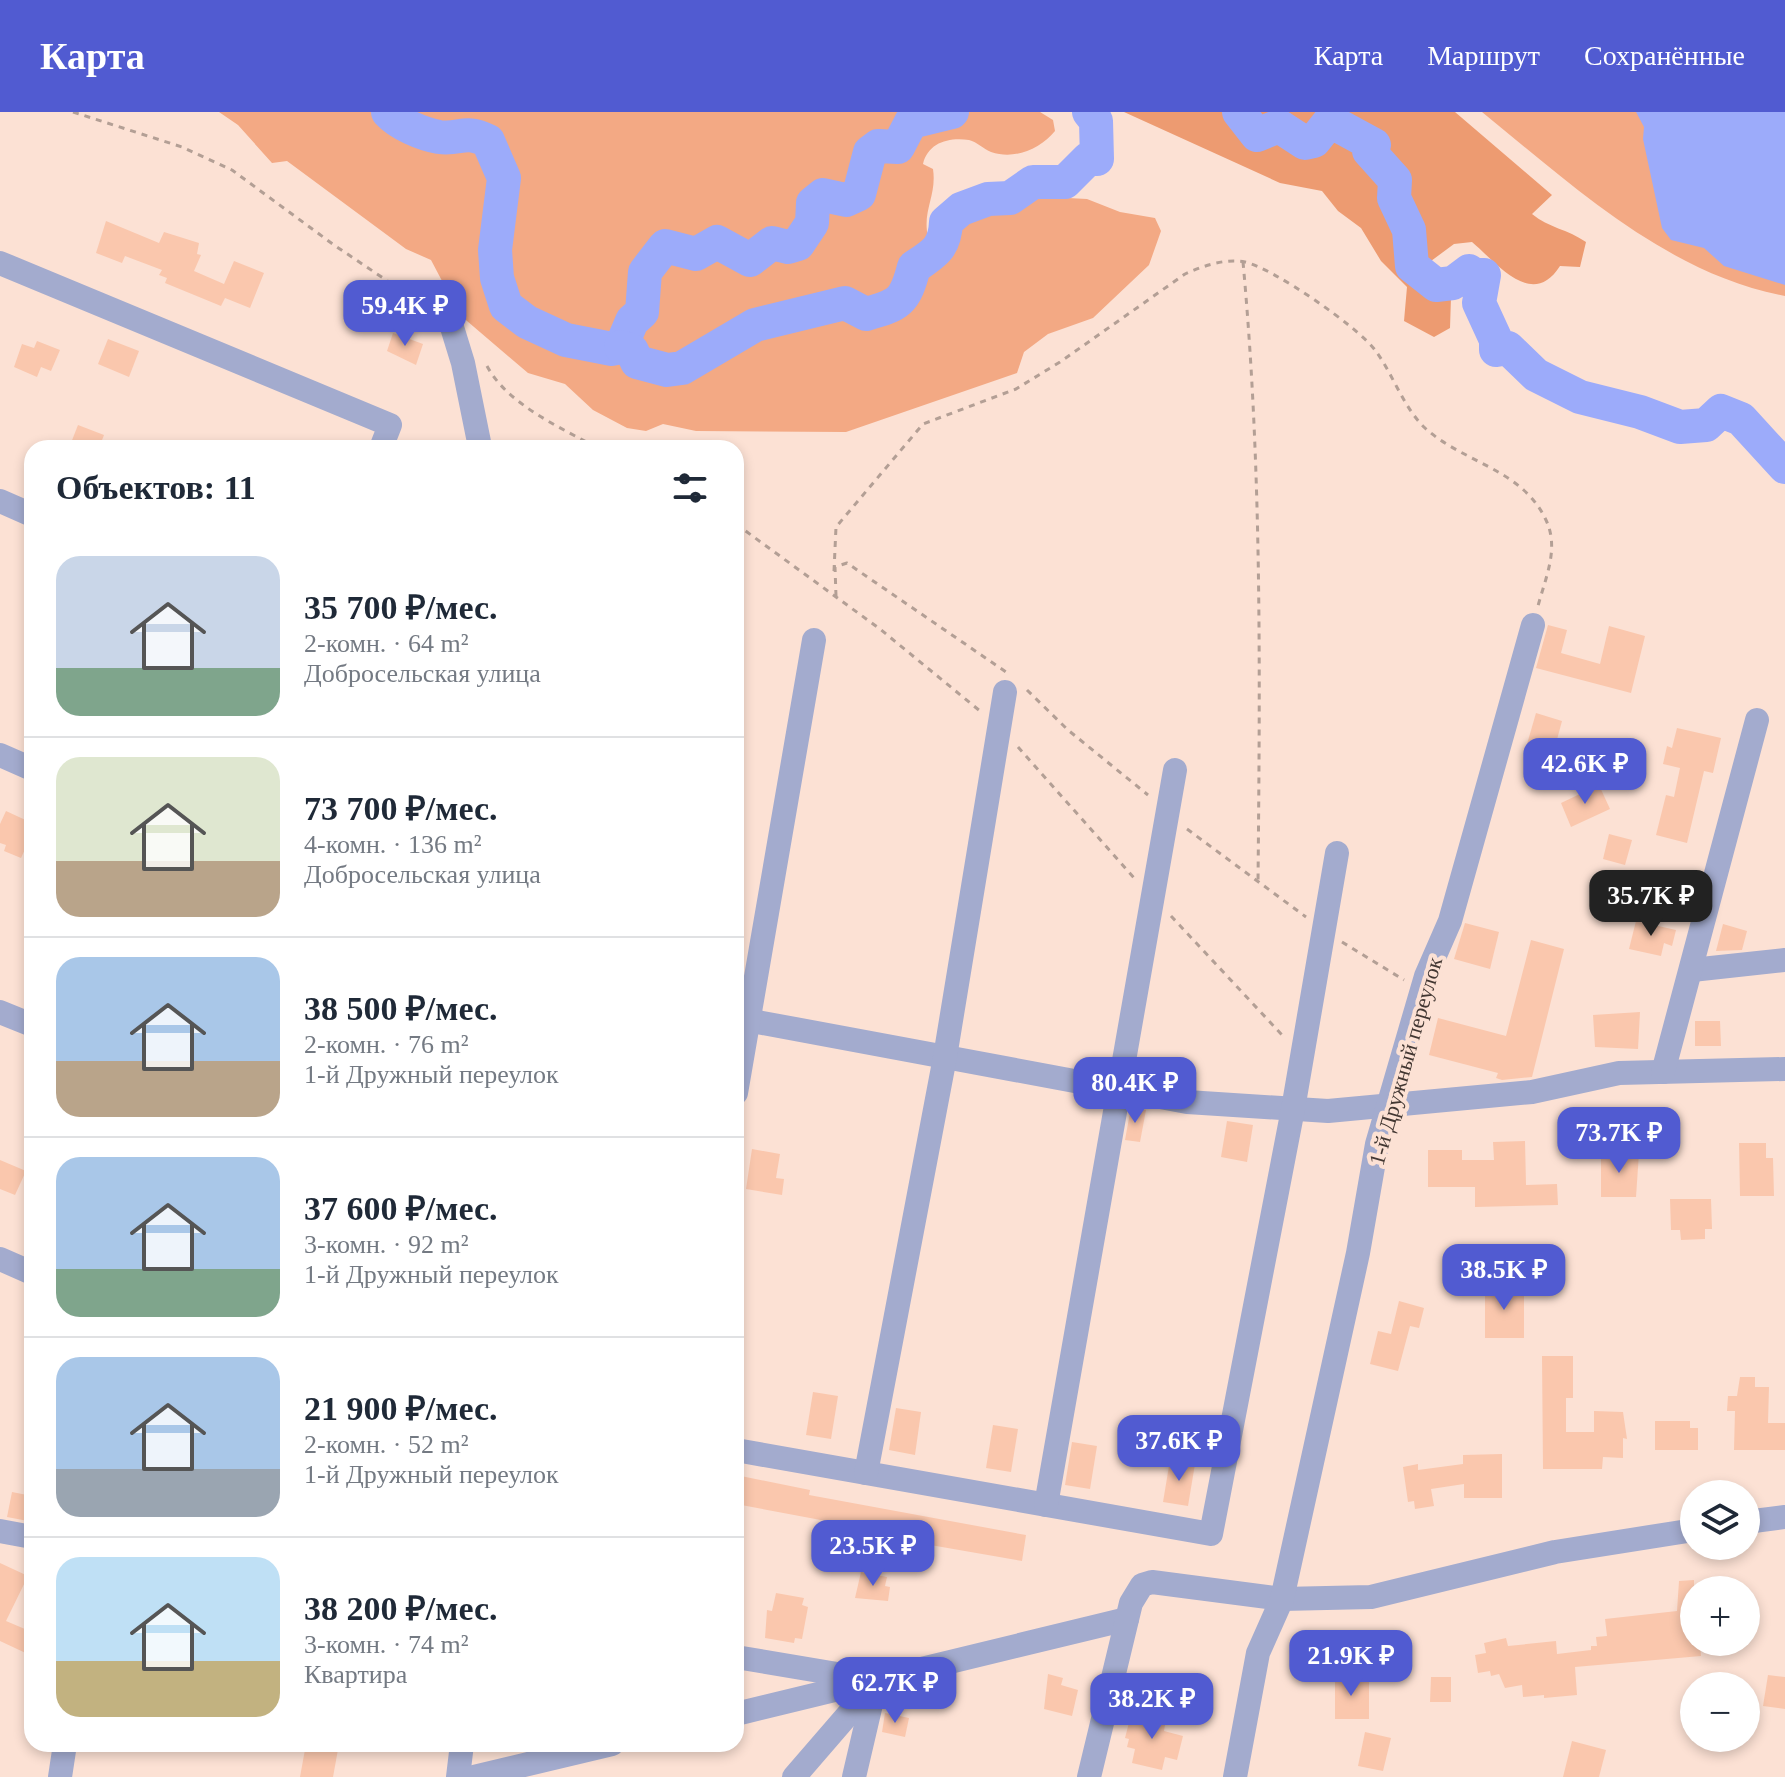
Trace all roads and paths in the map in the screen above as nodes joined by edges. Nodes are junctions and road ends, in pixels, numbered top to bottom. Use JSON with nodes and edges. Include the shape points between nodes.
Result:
{"nodes":[{"id":1,"x":73,"y":112,"type":"edge"},
{"id":2,"x":1243,"y":262,"type":"junction"},
{"id":3,"x":0,"y":263,"type":"edge"},
{"id":4,"x":451,"y":324,"type":"joint"},
{"id":5,"x":483,"y":357,"type":"dead end"},
{"id":6,"x":384,"y":440,"type":"edge"},
{"id":7,"x":479,"y":440,"type":"edge"},
{"id":8,"x":584,"y":440,"type":"edge"},
{"id":9,"x":0,"y":501,"type":"edge"},
{"id":10,"x":24,"y":512,"type":"edge"},
{"id":11,"x":744,"y":530,"type":"edge"},
{"id":12,"x":834,"y":549,"type":"junction"},
{"id":13,"x":847,"y":563,"type":"junction"},
{"id":14,"x":834,"y":571,"type":"junction"},
{"id":15,"x":836,"y":596,"type":"junction"},
{"id":16,"x":1533,"y":625,"type":"joint"},
{"id":17,"x":814,"y":640,"type":"dead end"},
{"id":18,"x":1013,"y":685,"type":"junction"},
{"id":19,"x":1757,"y":720,"type":"dead end"},
{"id":20,"x":997,"y":727,"type":"junction"},
{"id":21,"x":0,"y":755,"type":"edge"},
{"id":22,"x":24,"y":766,"type":"edge"},
{"id":23,"x":1175,"y":770,"type":"dead end"},
{"id":24,"x":1169,"y":813,"type":"junction"},
{"id":25,"x":1337,"y":853,"type":"dead end"},
{"id":26,"x":1258,"y":882,"type":"junction"},
{"id":27,"x":1153,"y":897,"type":"junction"},
{"id":28,"x":1325,"y":931,"type":"junction"},
{"id":29,"x":1785,"y":960,"type":"edge"},
{"id":30,"x":1692,"y":970,"type":"junction"},
{"id":31,"x":1422,"y":990,"type":"junction"},
{"id":32,"x":744,"y":1008,"type":"edge"},
{"id":33,"x":0,"y":1012,"type":"edge"},
{"id":34,"x":744,"y":1019,"type":"edge"},
{"id":35,"x":24,"y":1022,"type":"edge"},
{"id":36,"x":945,"y":1057,"type":"junction"},
{"id":37,"x":1301,"y":1058,"type":"junction"},
{"id":38,"x":1785,"y":1069,"type":"edge"},
{"id":39,"x":1663,"y":1072,"type":"junction"},
{"id":40,"x":1116,"y":1089,"type":"junction"},
{"id":41,"x":1390,"y":1108,"type":"junction"},
{"id":42,"x":1293,"y":1109,"type":"junction"},
{"id":43,"x":0,"y":1259,"type":"edge"},
{"id":44,"x":24,"y":1270,"type":"edge"},
{"id":45,"x":744,"y":1451,"type":"edge"},
{"id":46,"x":866,"y":1473,"type":"junction"},
{"id":47,"x":1046,"y":1505,"type":"junction"},
{"id":48,"x":1785,"y":1517,"type":"edge"},
{"id":49,"x":1760,"y":1520,"type":"edge"},
{"id":50,"x":0,"y":1531,"type":"edge"},
{"id":51,"x":1680,"y":1532,"type":"edge"},
{"id":52,"x":24,"y":1536,"type":"edge"},
{"id":53,"x":1282,"y":1599,"type":"junction"},
{"id":54,"x":1127,"y":1619,"type":"junction"},
{"id":55,"x":744,"y":1658,"type":"edge"},
{"id":56,"x":877,"y":1681,"type":"junction"},
{"id":57,"x":744,"y":1712,"type":"edge"},
{"id":58,"x":64,"y":1752,"type":"edge"},
{"id":59,"x":465,"y":1752,"type":"edge"},
{"id":60,"x":578,"y":1752,"type":"edge"},
{"id":61,"x":474,"y":1776,"type":"edge"},
{"id":62,"x":60,"y":1777,"type":"edge"},
{"id":63,"x":794,"y":1777,"type":"edge"},
{"id":64,"x":854,"y":1777,"type":"edge"},
{"id":65,"x":1089,"y":1777,"type":"edge"},
{"id":66,"x":1235,"y":1777,"type":"edge"}],
"edges":[{"from":1,"to":4,"type":"path","via":[[182,147],[232,170]]},
{"from":2,"to":12,"type":"path","via":[[1203,266],[1185,274],[1016,389],[923,424],[842,518]]},
{"from":2,"to":16,"type":"path","via":[[1308,296],[1365,339],[1424,427],[1515,483],[1537,503],[1553,549]]},
{"from":2,"to":26,"type":"path","via":[[1253,355],[1261,608]]},
{"from":3,"to":6,"type":"street","via":[[390,425]]},
{"from":4,"to":7,"type":"street"},
{"from":5,"to":8,"type":"path","via":[[492,375],[528,408]]},
{"from":9,"to":10,"type":"street"},
{"from":11,"to":15,"type":"path"},
{"from":12,"to":13,"type":"path"},
{"from":12,"to":14,"type":"path"},
{"from":13,"to":14,"type":"path"},
{"from":13,"to":18,"type":"path"},
{"from":14,"to":15,"type":"path"},
{"from":15,"to":20,"type":"path","via":[[957,688]]},
{"from":16,"to":31,"type":"street","name":"1-й Дружный переулок","via":[[1450,921]]},
{"from":17,"to":32,"type":"street"},
{"from":18,"to":20,"type":"street"},
{"from":18,"to":24,"type":"path"},
{"from":19,"to":30,"type":"street"},
{"from":20,"to":27,"type":"path"},
{"from":20,"to":36,"type":"street"},
{"from":21,"to":22,"type":"street"},
{"from":23,"to":24,"type":"street"},
{"from":24,"to":26,"type":"path"},
{"from":24,"to":27,"type":"street"},
{"from":25,"to":28,"type":"street"},
{"from":26,"to":28,"type":"path"},
{"from":27,"to":37,"type":"path"},
{"from":27,"to":40,"type":"street"},
{"from":28,"to":31,"type":"path"},
{"from":28,"to":37,"type":"street"},
{"from":29,"to":30,"type":"street"},
{"from":30,"to":39,"type":"street"},
{"from":31,"to":41,"type":"street","name":"1-й Дружный переулок"},
{"from":33,"to":35,"type":"street"},
{"from":34,"to":36,"type":"street"},
{"from":36,"to":40,"type":"street"},
{"from":36,"to":46,"type":"street"},
{"from":37,"to":42,"type":"street"},
{"from":38,"to":39,"type":"street"},
{"from":39,"to":41,"type":"street","via":[[1619,1073],[1532,1092]]},
{"from":40,"to":42,"type":"street","via":[[1187,1102]]},
{"from":40,"to":47,"type":"street"},
{"from":41,"to":42,"type":"street"},
{"from":41,"to":53,"type":"street","name":"1-й Дружный переулок","via":[[1377,1144]]},
{"from":42,"to":47,"type":"street","via":[[1211,1534]]},
{"from":43,"to":44,"type":"street"},
{"from":45,"to":46,"type":"street"},
{"from":46,"to":47,"type":"street"},
{"from":48,"to":49,"type":"street"},
{"from":50,"to":52,"type":"street"},
{"from":51,"to":53,"type":"street","via":[[1555,1552],[1371,1597]]},
{"from":53,"to":54,"type":"street","via":[[1152,1582],[1134,1592]]},
{"from":53,"to":66,"type":"street","name":"1-й Дружный переулок","via":[[1258,1653]]},
{"from":54,"to":56,"type":"street"},
{"from":54,"to":65,"type":"street"},
{"from":55,"to":56,"type":"street"},
{"from":56,"to":57,"type":"street"},
{"from":56,"to":63,"type":"street"},
{"from":56,"to":64,"type":"street"},
{"from":58,"to":62,"type":"street"},
{"from":59,"to":61,"type":"street"},
{"from":60,"to":61,"type":"street"}]}
